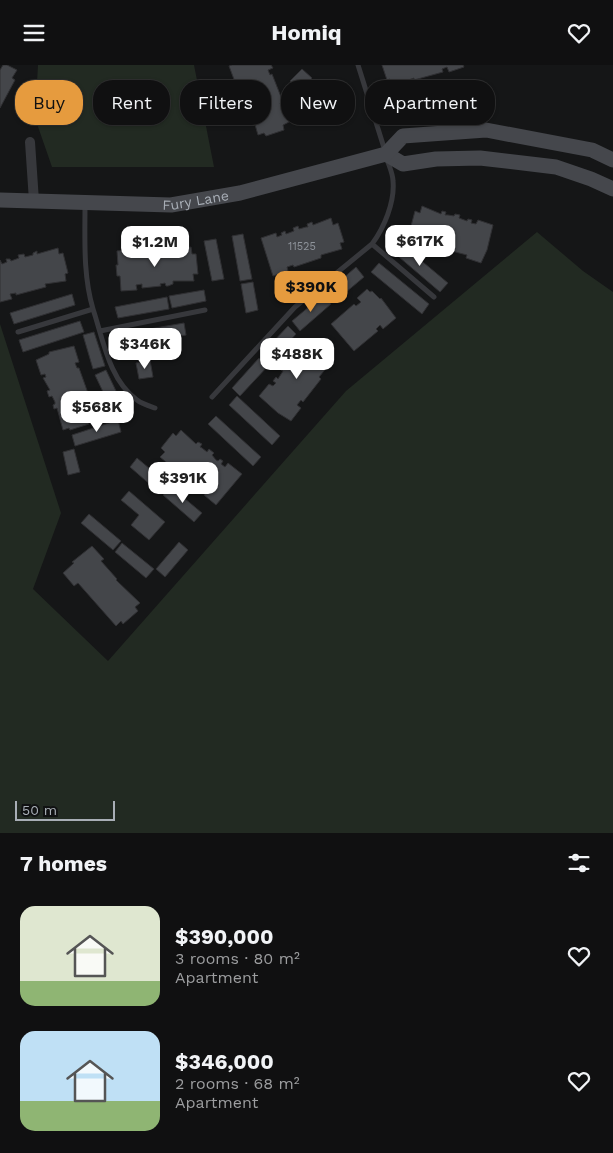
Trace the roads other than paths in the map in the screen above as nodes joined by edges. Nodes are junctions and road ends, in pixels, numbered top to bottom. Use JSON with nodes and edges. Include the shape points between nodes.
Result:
{"nodes":[{"id":1,"x":358,"y":65,"type":"edge"},
{"id":2,"x":30,"y":142,"type":"dead end"},
{"id":3,"x":386,"y":154,"type":"junction"},
{"id":4,"x":613,"y":160,"type":"edge"},
{"id":5,"x":613,"y":189,"type":"edge"},
{"id":6,"x":0,"y":200,"type":"edge"},
{"id":7,"x":34,"y":201,"type":"junction"},
{"id":8,"x":85,"y":202,"type":"junction"},
{"id":9,"x":372,"y":244,"type":"junction"},
{"id":10,"x":434,"y":297,"type":"dead end"},
{"id":11,"x":92,"y":309,"type":"junction"},
{"id":12,"x":205,"y":310,"type":"dead end"},
{"id":13,"x":100,"y":331,"type":"junction"},
{"id":14,"x":18,"y":332,"type":"dead end"},
{"id":15,"x":212,"y":397,"type":"dead end"},
{"id":16,"x":155,"y":408,"type":"dead end"}],
"edges":[{"from":1,"to":3,"type":"lane"},
{"from":2,"to":7,"type":"street"},
{"from":3,"to":4,"type":"main road","via":[[403,136],[486,129],[592,151]]},
{"from":3,"to":5,"type":"main road","via":[[403,164],[480,158],[556,167]]},
{"from":3,"to":8,"type":"main road","name":"Fury Lane","via":[[240,193],[171,205]]},
{"from":3,"to":9,"type":"lane","via":[[393,182],[391,204]]},
{"from":6,"to":7,"type":"main road","name":"Fury Lane"},
{"from":7,"to":8,"type":"main road","name":"Fury Lane"},
{"from":8,"to":11,"type":"lane","via":[[85,266]]},
{"from":9,"to":10,"type":"lane"},
{"from":9,"to":15,"type":"lane","via":[[295,307]]},
{"from":11,"to":13,"type":"lane"},
{"from":11,"to":14,"type":"lane"},
{"from":12,"to":13,"type":"lane"},
{"from":13,"to":16,"type":"lane","via":[[113,369],[124,387],[138,401]]}]}
